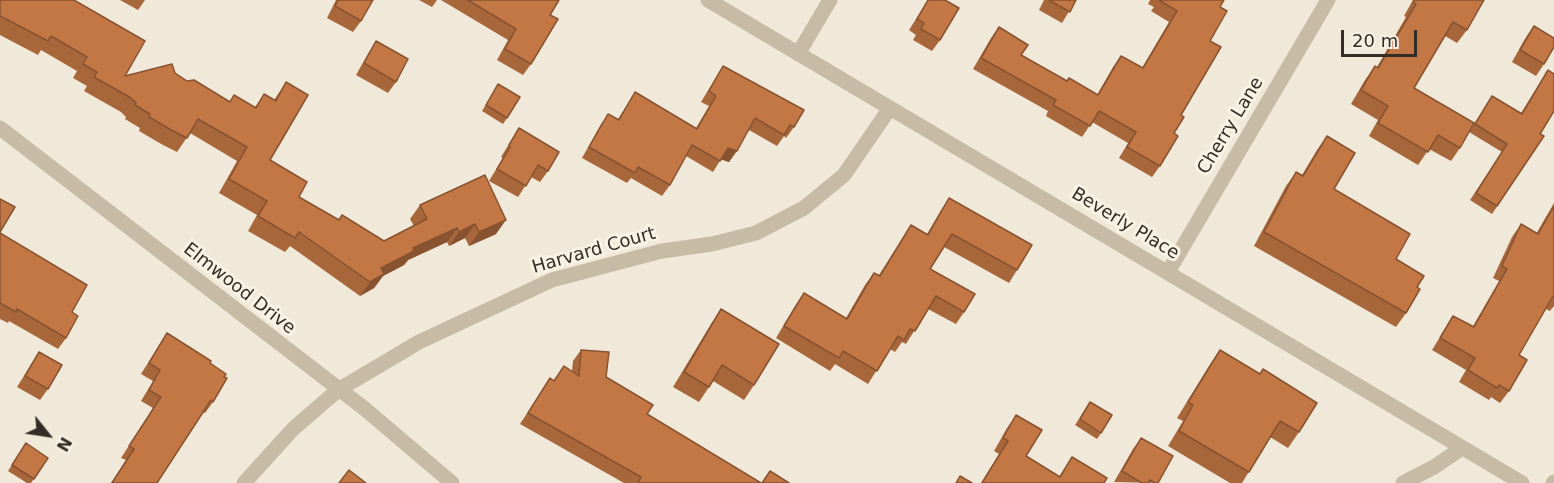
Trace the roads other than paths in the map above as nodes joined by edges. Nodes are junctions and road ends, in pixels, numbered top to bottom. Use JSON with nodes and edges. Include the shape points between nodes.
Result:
{"nodes":[{"id":1,"x":708,"y":0,"type":"edge"},
{"id":2,"x":830,"y":0,"type":"edge"},
{"id":3,"x":1328,"y":0,"type":"edge"},
{"id":4,"x":798,"y":54,"type":"junction"},
{"id":5,"x":890,"y":108,"type":"junction"},
{"id":6,"x":0,"y":128,"type":"edge"},
{"id":7,"x":1168,"y":272,"type":"junction"},
{"id":8,"x":338,"y":390,"type":"junction"},
{"id":9,"x":1462,"y":448,"type":"junction"},
{"id":10,"x":244,"y":483,"type":"edge"},
{"id":11,"x":452,"y":483,"type":"edge"},
{"id":12,"x":1403,"y":483,"type":"edge"},
{"id":13,"x":1522,"y":483,"type":"edge"}],
"edges":[{"from":1,"to":4,"type":"street","name":"Beverly Place"},
{"from":2,"to":4,"type":"street"},
{"from":3,"to":7,"type":"street","name":"Cherry Lane"},
{"from":4,"to":5,"type":"street","name":"Beverly Place"},
{"from":5,"to":7,"type":"street","name":"Beverly Place"},
{"from":5,"to":8,"type":"street","name":"Harvard Court","via":[[844,175],[804,208],[756,233],[662,251],[552,280],[419,342]]},
{"from":6,"to":8,"type":"street","name":"Elmwood Drive"},
{"from":7,"to":9,"type":"street","name":"Beverly Place"},
{"from":8,"to":10,"type":"street","name":"Harvard Court","via":[[293,429]]},
{"from":8,"to":11,"type":"street","name":"Elmwood Drive"},
{"from":9,"to":12,"type":"street"},
{"from":9,"to":13,"type":"street","name":"Beverly Place"}]}
